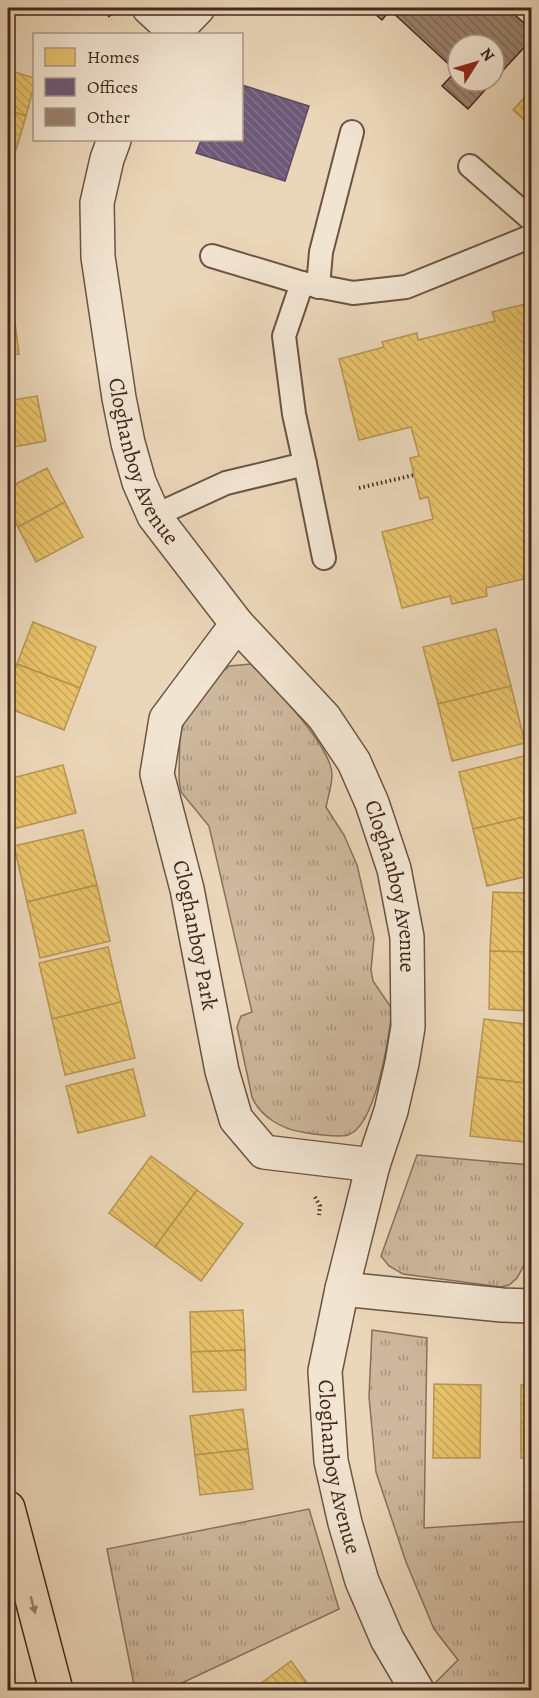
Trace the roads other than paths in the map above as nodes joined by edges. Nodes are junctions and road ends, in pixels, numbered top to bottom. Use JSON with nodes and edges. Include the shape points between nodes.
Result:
{"nodes":[{"id":1,"x":150,"y":8,"type":"edge"},
{"id":2,"x":198,"y":8,"type":"edge"},
{"id":3,"x":174,"y":33,"type":"edge"},
{"id":4,"x":352,"y":132,"type":"dead end"},
{"id":5,"x":114,"y":141,"type":"edge"},
{"id":6,"x":470,"y":166,"type":"dead end"},
{"id":7,"x":531,"y":220,"type":"edge"},
{"id":8,"x":531,"y":236,"type":"edge"},
{"id":9,"x":212,"y":256,"type":"dead end"},
{"id":10,"x":310,"y":285,"type":"junction"},
{"id":11,"x":305,"y":464,"type":"junction"},
{"id":12,"x":154,"y":516,"type":"junction"},
{"id":13,"x":324,"y":558,"type":"dead end"},
{"id":14,"x":237,"y":624,"type":"junction"},
{"id":15,"x":373,"y":1165,"type":"junction"},
{"id":16,"x":342,"y":1289,"type":"junction"},
{"id":17,"x":531,"y":1306,"type":"edge"},
{"id":18,"x":8,"y":1508,"type":"edge"},
{"id":19,"x":56,"y":1690,"type":"edge"},
{"id":20,"x":417,"y":1690,"type":"edge"}],
"edges":[{"from":1,"to":3,"type":"street"},
{"from":2,"to":3,"type":"street"},
{"from":4,"to":10,"type":"lane"},
{"from":5,"to":12,"type":"street","name":"Cloghanboy Avenue","via":[[97,203],[98,257],[128,443]]},
{"from":6,"to":7,"type":"lane"},
{"from":8,"to":10,"type":"lane","via":[[406,287],[353,293]]},
{"from":9,"to":10,"type":"lane"},
{"from":10,"to":11,"type":"lane","via":[[284,336]]},
{"from":11,"to":12,"type":"lane","via":[[226,483]]},
{"from":11,"to":13,"type":"lane"},
{"from":12,"to":14,"type":"street","name":"Cloghanboy Avenue"},
{"from":14,"to":15,"type":"street","name":"Cloghanboy Avenue","via":[[324,717],[348,753],[372,803],[394,869],[407,937],[408,1027],[391,1111]]},
{"from":14,"to":15,"type":"street","name":"Cloghanboy Park","via":[[166,719],[157,774],[187,889],[222,1071],[236,1119],[264,1152]]},
{"from":15,"to":16,"type":"street","name":"Cloghanboy Avenue"},
{"from":16,"to":17,"type":"street"},
{"from":16,"to":20,"type":"street","name":"Cloghanboy Avenue","via":[[325,1371],[331,1461],[362,1581],[387,1640]]},
{"from":18,"to":19,"type":"highway","one_way":true}]}
